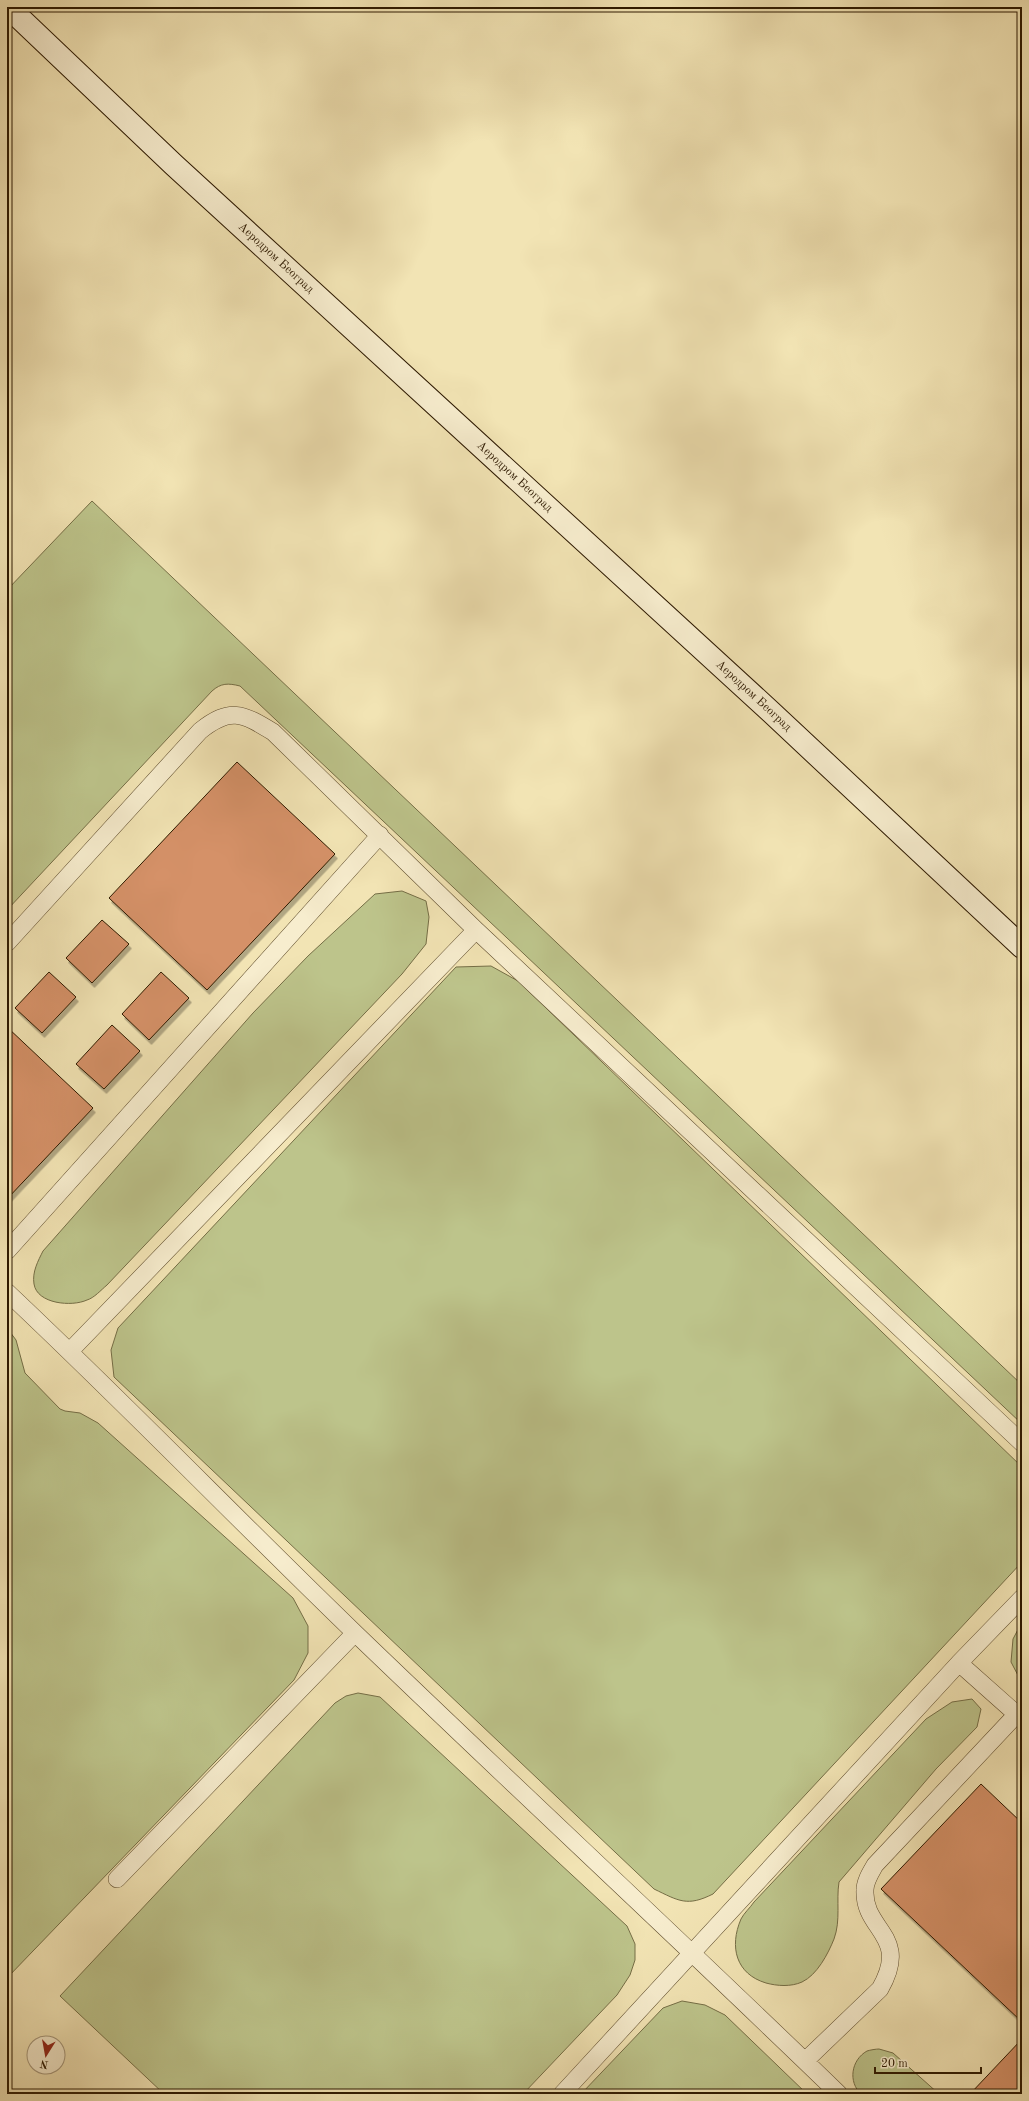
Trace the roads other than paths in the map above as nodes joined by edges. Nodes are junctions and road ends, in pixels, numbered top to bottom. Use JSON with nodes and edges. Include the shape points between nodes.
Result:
{"nodes":[{"id":1,"x":8,"y":7,"type":"edge"},
{"id":2,"x":380,"y":835,"type":"junction"},
{"id":3,"x":476,"y":930,"type":"junction"},
{"id":4,"x":7,"y":943,"type":"edge"},
{"id":5,"x":1022,"y":947,"type":"edge"},
{"id":6,"x":7,"y":1251,"type":"edge"},
{"id":7,"x":7,"y":1292,"type":"edge"},
{"id":8,"x":70,"y":1351,"type":"junction"},
{"id":9,"x":1022,"y":1443,"type":"edge"},
{"id":10,"x":1022,"y":1598,"type":"edge"},
{"id":11,"x":355,"y":1633,"type":"junction"},
{"id":12,"x":959,"y":1662,"type":"junction"},
{"id":13,"x":1020,"y":1716,"type":"edge"},
{"id":14,"x":117,"y":1879,"type":"dead end"},
{"id":15,"x":694,"y":1953,"type":"junction"},
{"id":16,"x":805,"y":2061,"type":"junction"},
{"id":17,"x":562,"y":2094,"type":"edge"},
{"id":18,"x":839,"y":2094,"type":"edge"}],
"edges":[{"from":1,"to":5,"type":"street","name":"Аеродром Београд","via":[[174,165],[771,712]]},
{"from":2,"to":3,"type":"lane"},
{"from":2,"to":4,"type":"lane","via":[[273,732],[253,720],[232,714],[216,718],[200,731]]},
{"from":2,"to":6,"type":"lane"},
{"from":3,"to":8,"type":"lane"},
{"from":3,"to":9,"type":"lane"},
{"from":7,"to":8,"type":"lane"},
{"from":8,"to":11,"type":"lane"},
{"from":10,"to":12,"type":"lane"},
{"from":11,"to":14,"type":"lane"},
{"from":11,"to":15,"type":"lane"},
{"from":12,"to":13,"type":"lane"},
{"from":12,"to":15,"type":"lane"},
{"from":13,"to":16,"type":"lane","via":[[875,1865],[868,1876],[866,1897],[872,1916],[889,1946],[887,1976],[880,1989]]},
{"from":15,"to":16,"type":"lane"},
{"from":15,"to":17,"type":"lane"},
{"from":16,"to":18,"type":"lane"}]}
